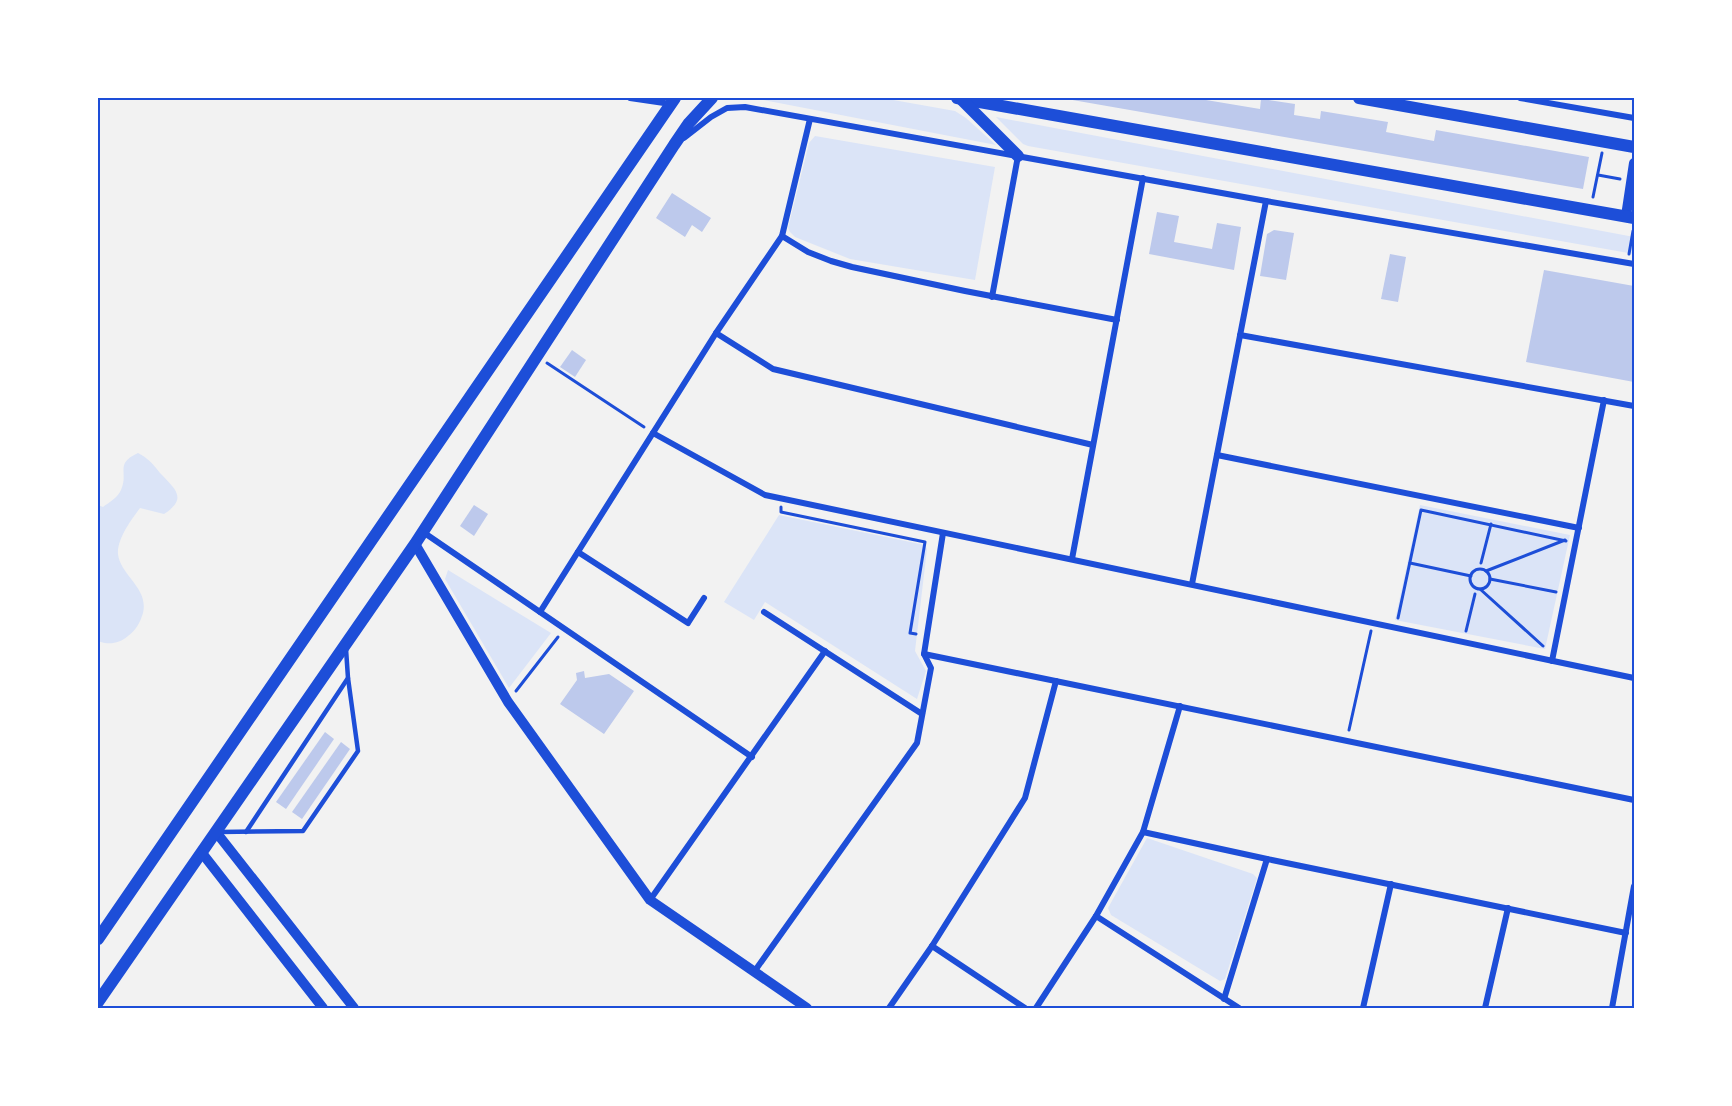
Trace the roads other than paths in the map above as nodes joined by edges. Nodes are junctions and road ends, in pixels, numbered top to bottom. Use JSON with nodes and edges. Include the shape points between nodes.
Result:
{"nodes":[{"id":1,"x":630,"y":98,"type":"edge"},
{"id":2,"x":712,"y":98,"type":"edge"},
{"id":3,"x":958,"y":98,"type":"edge"},
{"id":4,"x":1359,"y":98,"type":"edge"},
{"id":5,"x":1522,"y":98,"type":"edge"},
{"id":6,"x":674,"y":101,"type":"edge"},
{"id":7,"x":1635,"y":118,"type":"edge"},
{"id":8,"x":810,"y":119,"type":"junction"},
{"id":9,"x":674,"y":146,"type":"junction"},
{"id":10,"x":1635,"y":147,"type":"edge"},
{"id":11,"x":1018,"y":156,"type":"junction"},
{"id":12,"x":1635,"y":163,"type":"edge"},
{"id":13,"x":1143,"y":178,"type":"junction"},
{"id":14,"x":1266,"y":201,"type":"junction"},
{"id":15,"x":1631,"y":221,"type":"edge"},
{"id":16,"x":782,"y":236,"type":"junction"},
{"id":17,"x":1631,"y":263,"type":"edge"},
{"id":18,"x":992,"y":297,"type":"junction"},
{"id":19,"x":1117,"y":320,"type":"junction"},
{"id":20,"x":716,"y":333,"type":"junction"},
{"id":21,"x":1240,"y":335,"type":"junction"},
{"id":22,"x":1604,"y":400,"type":"junction"},
{"id":23,"x":1635,"y":406,"type":"edge"},
{"id":24,"x":653,"y":433,"type":"junction"},
{"id":25,"x":1093,"y":445,"type":"junction"},
{"id":26,"x":1217,"y":454,"type":"junction"},
{"id":27,"x":1579,"y":528,"type":"junction"},
{"id":28,"x":423,"y":532,"type":"junction"},
{"id":29,"x":943,"y":533,"type":"junction"},
{"id":30,"x":415,"y":544,"type":"junction"},
{"id":31,"x":578,"y":552,"type":"junction"},
{"id":32,"x":1072,"y":559,"type":"junction"},
{"id":33,"x":1192,"y":584,"type":"junction"},
{"id":34,"x":704,"y":598,"type":"dead end"},
{"id":35,"x":540,"y":612,"type":"junction"},
{"id":36,"x":764,"y":612,"type":"dead end"},
{"id":37,"x":345,"y":644,"type":"junction"},
{"id":38,"x":825,"y":651,"type":"junction"},
{"id":39,"x":924,"y":654,"type":"junction"},
{"id":40,"x":1552,"y":661,"type":"junction"},
{"id":41,"x":348,"y":678,"type":"junction"},
{"id":42,"x":1635,"y":678,"type":"edge"},
{"id":43,"x":1056,"y":681,"type":"junction"},
{"id":44,"x":1180,"y":706,"type":"junction"},
{"id":45,"x":922,"y":714,"type":"junction"},
{"id":46,"x":752,"y":757,"type":"junction"},
{"id":47,"x":1635,"y":800,"type":"edge"},
{"id":48,"x":216,"y":832,"type":"junction"},
{"id":49,"x":246,"y":832,"type":"junction"},
{"id":50,"x":1143,"y":832,"type":"junction"},
{"id":51,"x":202,"y":853,"type":"junction"},
{"id":52,"x":1267,"y":859,"type":"junction"},
{"id":53,"x":1391,"y":884,"type":"junction"},
{"id":54,"x":1635,"y":886,"type":"edge"},
{"id":55,"x":650,"y":900,"type":"junction"},
{"id":56,"x":1508,"y":908,"type":"junction"},
{"id":57,"x":1096,"y":916,"type":"junction"},
{"id":58,"x":1626,"y":933,"type":"junction"},
{"id":59,"x":98,"y":939,"type":"edge"},
{"id":60,"x":932,"y":946,"type":"junction"},
{"id":61,"x":754,"y":973,"type":"junction"},
{"id":62,"x":1224,"y":999,"type":"junction"},
{"id":63,"x":98,"y":1002,"type":"edge"},
{"id":64,"x":323,"y":1008,"type":"edge"},
{"id":65,"x":354,"y":1008,"type":"edge"},
{"id":66,"x":807,"y":1008,"type":"edge"},
{"id":67,"x":889,"y":1008,"type":"edge"},
{"id":68,"x":1025,"y":1008,"type":"edge"},
{"id":69,"x":1036,"y":1008,"type":"edge"},
{"id":70,"x":1239,"y":1008,"type":"edge"},
{"id":71,"x":1363,"y":1008,"type":"edge"},
{"id":72,"x":1485,"y":1008,"type":"edge"},
{"id":73,"x":1612,"y":1008,"type":"edge"}],
"edges":[{"from":1,"to":6,"type":"street"},
{"from":2,"to":9,"type":"main road"},
{"from":3,"to":11,"type":"main road"},
{"from":3,"to":15,"type":"main road","via":[[1591,210]]},
{"from":4,"to":10,"type":"main road"},
{"from":5,"to":7,"type":"street"},
{"from":6,"to":59,"type":"main road"},
{"from":8,"to":9,"type":"street","via":[[745,107],[727,108]]},
{"from":8,"to":11,"type":"street"},
{"from":8,"to":16,"type":"street"},
{"from":9,"to":28,"type":"main road"},
{"from":11,"to":13,"type":"street"},
{"from":11,"to":18,"type":"street"},
{"from":12,"to":15,"type":"street"},
{"from":13,"to":14,"type":"street"},
{"from":13,"to":19,"type":"street"},
{"from":14,"to":17,"type":"street"},
{"from":14,"to":21,"type":"street"},
{"from":16,"to":18,"type":"street","via":[[831,261]]},
{"from":16,"to":20,"type":"street"},
{"from":18,"to":19,"type":"street"},
{"from":19,"to":25,"type":"street"},
{"from":20,"to":24,"type":"street"},
{"from":20,"to":25,"type":"street","via":[[773,369]]},
{"from":21,"to":22,"type":"street"},
{"from":21,"to":26,"type":"street"},
{"from":22,"to":23,"type":"street"},
{"from":22,"to":27,"type":"street"},
{"from":24,"to":29,"type":"street","via":[[765,495]]},
{"from":24,"to":31,"type":"street"},
{"from":25,"to":32,"type":"street"},
{"from":26,"to":27,"type":"street"},
{"from":26,"to":33,"type":"street"},
{"from":27,"to":40,"type":"street"},
{"from":28,"to":30,"type":"main road"},
{"from":28,"to":35,"type":"street"},
{"from":29,"to":32,"type":"street"},
{"from":29,"to":39,"type":"street"},
{"from":30,"to":37,"type":"main road"},
{"from":30,"to":55,"type":"street","via":[[508,702]]},
{"from":31,"to":34,"type":"street","via":[[688,623]]},
{"from":31,"to":35,"type":"street"},
{"from":32,"to":33,"type":"street"},
{"from":33,"to":40,"type":"street"},
{"from":35,"to":46,"type":"street"},
{"from":36,"to":38,"type":"street"},
{"from":37,"to":41,"type":"lane"},
{"from":37,"to":48,"type":"main road"},
{"from":38,"to":45,"type":"street"},
{"from":38,"to":46,"type":"street"},
{"from":39,"to":43,"type":"street"},
{"from":39,"to":45,"type":"street","via":[[931,668]]},
{"from":40,"to":42,"type":"street"},
{"from":41,"to":49,"type":"lane"},
{"from":41,"to":49,"type":"lane","via":[[358,751],[303,831]]},
{"from":43,"to":44,"type":"street"},
{"from":43,"to":60,"type":"street","via":[[1025,798]]},
{"from":44,"to":47,"type":"street"},
{"from":44,"to":50,"type":"street"},
{"from":45,"to":61,"type":"street","via":[[917,743]]},
{"from":46,"to":55,"type":"street"},
{"from":48,"to":49,"type":"lane"},
{"from":48,"to":51,"type":"main road"},
{"from":48,"to":65,"type":"street"},
{"from":50,"to":52,"type":"street"},
{"from":50,"to":57,"type":"street"},
{"from":51,"to":63,"type":"main road"},
{"from":51,"to":64,"type":"street"},
{"from":52,"to":53,"type":"street"},
{"from":52,"to":62,"type":"street"},
{"from":53,"to":56,"type":"street"},
{"from":53,"to":71,"type":"street"},
{"from":54,"to":58,"type":"street"},
{"from":55,"to":61,"type":"street"},
{"from":56,"to":58,"type":"street"},
{"from":56,"to":72,"type":"street"},
{"from":57,"to":62,"type":"street"},
{"from":57,"to":69,"type":"street"},
{"from":58,"to":73,"type":"street"},
{"from":60,"to":67,"type":"street"},
{"from":60,"to":68,"type":"street"},
{"from":61,"to":66,"type":"street"},
{"from":62,"to":70,"type":"street"}]}
